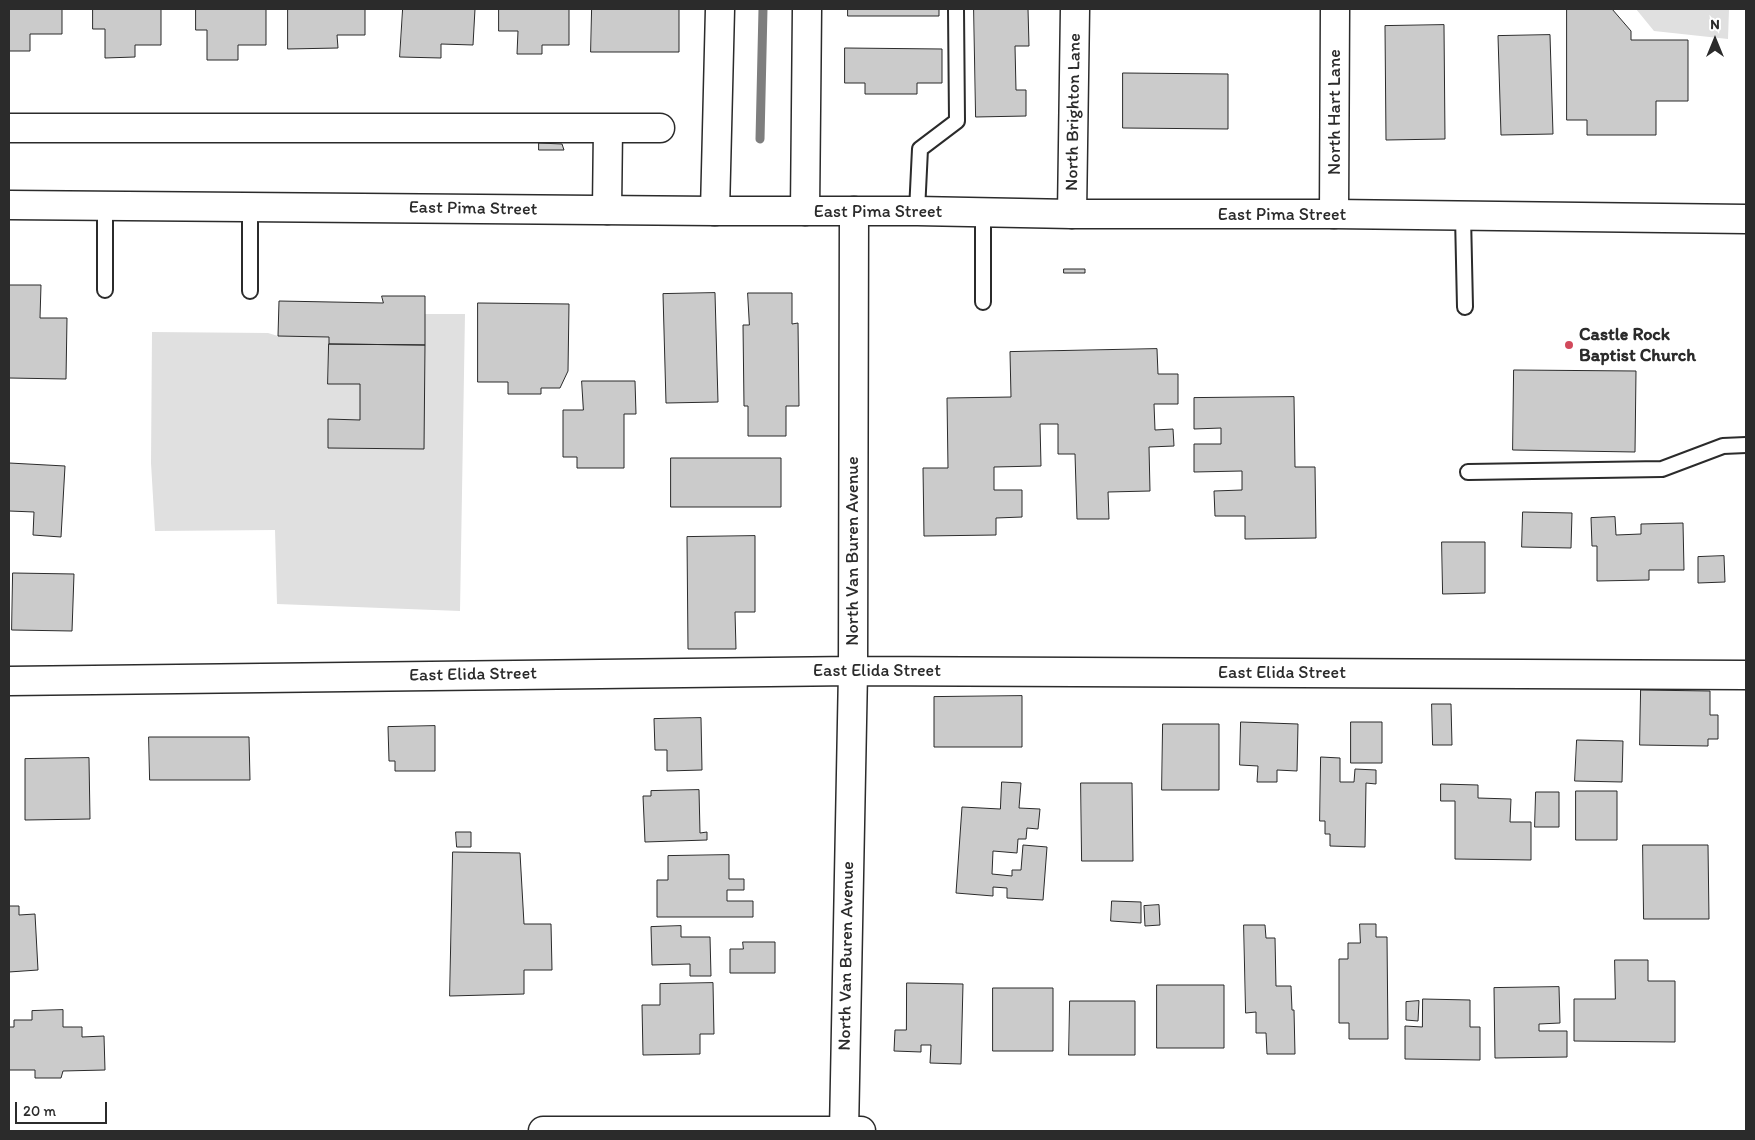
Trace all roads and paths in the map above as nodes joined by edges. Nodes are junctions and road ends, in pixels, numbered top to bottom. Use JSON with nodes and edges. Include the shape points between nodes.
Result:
{"nodes":[{"id":1,"x":720,"y":9,"type":"edge"},
{"id":2,"x":808,"y":9,"type":"edge"},
{"id":3,"x":956,"y":9,"type":"edge"},
{"id":4,"x":1075,"y":9,"type":"edge"},
{"id":5,"x":1335,"y":9,"type":"edge"},
{"id":6,"x":9,"y":128,"type":"edge"},
{"id":7,"x":608,"y":128,"type":"junction"},
{"id":8,"x":660,"y":128,"type":"dead end"},
{"id":9,"x":9,"y":206,"type":"edge"},
{"id":10,"x":105,"y":206,"type":"junction"},
{"id":11,"x":250,"y":207,"type":"junction"},
{"id":12,"x":607,"y":210,"type":"junction"},
{"id":13,"x":715,"y":211,"type":"junction"},
{"id":14,"x":804,"y":211,"type":"junction"},
{"id":15,"x":854,"y":211,"type":"junction"},
{"id":16,"x":917,"y":211,"type":"junction"},
{"id":17,"x":983,"y":213,"type":"junction"},
{"id":18,"x":1072,"y":214,"type":"junction"},
{"id":19,"x":1334,"y":214,"type":"junction"},
{"id":20,"x":1463,"y":216,"type":"junction"},
{"id":21,"x":1746,"y":219,"type":"edge"},
{"id":22,"x":105,"y":290,"type":"dead end"},
{"id":23,"x":250,"y":290,"type":"dead end"},
{"id":24,"x":982,"y":302,"type":"dead end"},
{"id":25,"x":1465,"y":307,"type":"dead end"},
{"id":26,"x":1746,"y":445,"type":"edge"},
{"id":27,"x":1468,"y":472,"type":"dead end"},
{"id":28,"x":853,"y":671,"type":"junction"},
{"id":29,"x":1746,"y":675,"type":"edge"},
{"id":30,"x":9,"y":681,"type":"edge"},
{"id":31,"x":543,"y":1131,"type":"edge"},
{"id":32,"x":844,"y":1131,"type":"edge"},
{"id":33,"x":862,"y":1131,"type":"edge"}],
"edges":[{"from":1,"to":13,"type":"street"},
{"from":2,"to":14,"type":"street"},
{"from":3,"to":16,"type":"lane","via":[[957,121],[920,148]]},
{"from":4,"to":18,"type":"street","name":"North Brighton Lane"},
{"from":5,"to":19,"type":"street","name":"North Hart Lane"},
{"from":6,"to":7,"type":"street"},
{"from":7,"to":8,"type":"street"},
{"from":7,"to":12,"type":"street"},
{"from":9,"to":10,"type":"street","name":"East Pima Street"},
{"from":10,"to":11,"type":"street","name":"East Pima Street"},
{"from":10,"to":22,"type":"lane"},
{"from":11,"to":12,"type":"street","name":"East Pima Street"},
{"from":11,"to":23,"type":"lane"},
{"from":12,"to":13,"type":"street","name":"East Pima Street"},
{"from":13,"to":14,"type":"street","name":"East Pima Street"},
{"from":14,"to":15,"type":"street","name":"East Pima Street"},
{"from":15,"to":16,"type":"street","name":"East Pima Street"},
{"from":15,"to":28,"type":"street","name":"North Van Buren Avenue"},
{"from":16,"to":17,"type":"street","name":"East Pima Street"},
{"from":17,"to":18,"type":"street","name":"East Pima Street"},
{"from":17,"to":24,"type":"lane"},
{"from":18,"to":19,"type":"street","name":"East Pima Street"},
{"from":19,"to":20,"type":"street","name":"East Pima Street"},
{"from":20,"to":21,"type":"street","name":"East Pima Street"},
{"from":20,"to":25,"type":"lane"},
{"from":26,"to":27,"type":"lane","via":[[1722,446],[1662,469]]},
{"from":28,"to":29,"type":"street","name":"East Elida Street"},
{"from":28,"to":30,"type":"street","name":"East Elida Street"},
{"from":28,"to":32,"type":"street","name":"North Van Buren Avenue"},
{"from":31,"to":32,"type":"street"},
{"from":32,"to":33,"type":"street"}]}
